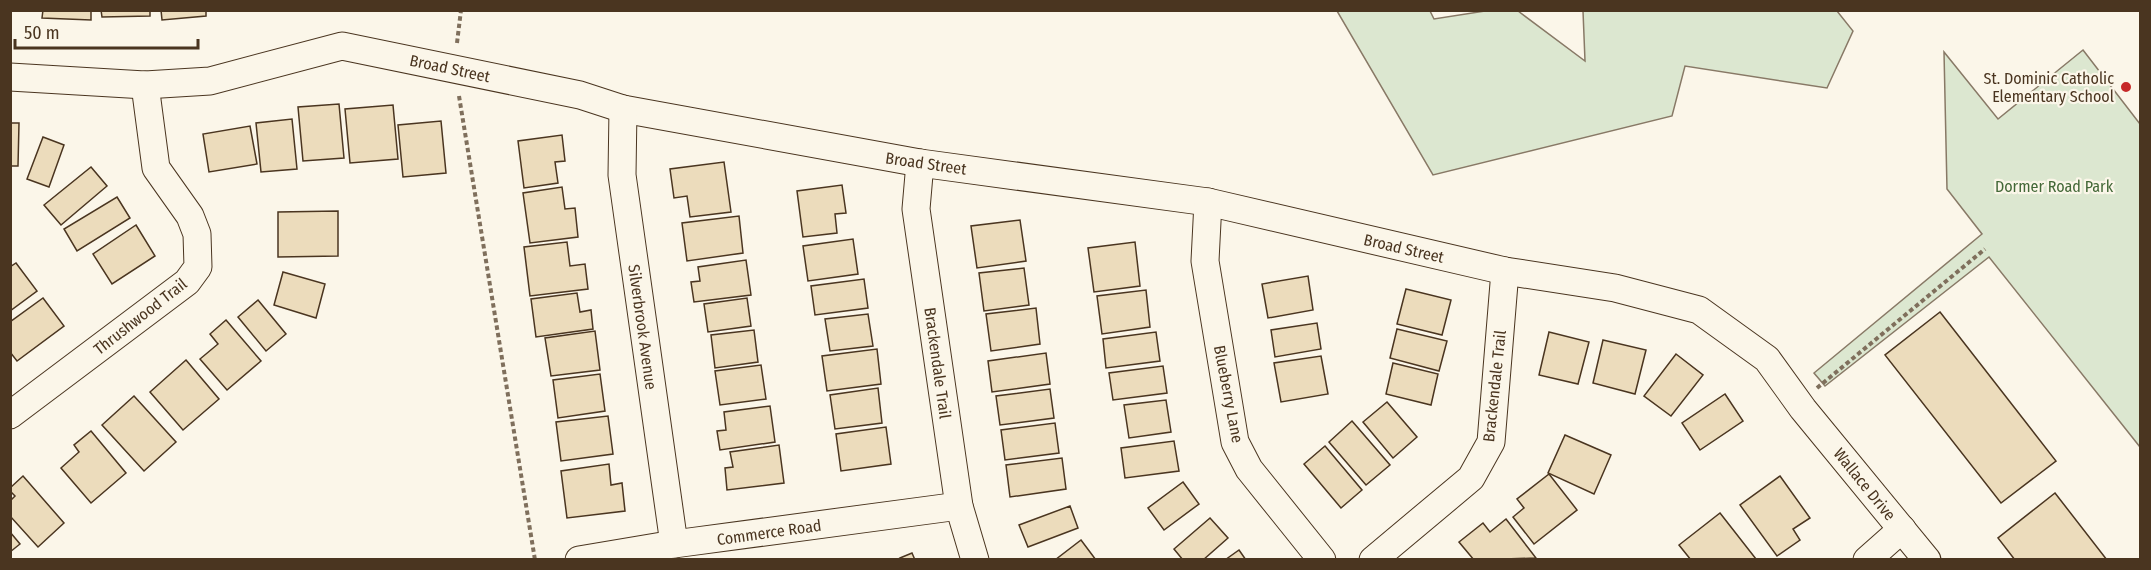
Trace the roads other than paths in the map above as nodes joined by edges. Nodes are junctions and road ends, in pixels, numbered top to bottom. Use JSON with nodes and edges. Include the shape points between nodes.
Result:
{"nodes":[{"id":1,"x":10,"y":77,"type":"edge"},
{"id":2,"x":145,"y":85,"type":"junction"},
{"id":3,"x":623,"y":109,"type":"junction"},
{"id":4,"x":920,"y":163,"type":"junction"},
{"id":5,"x":1208,"y":202,"type":"junction"},
{"id":6,"x":1505,"y":271,"type":"junction"},
{"id":7,"x":1803,"y":409,"type":"joint"},
{"id":8,"x":10,"y":416,"type":"edge"},
{"id":9,"x":959,"y":506,"type":"junction"},
{"id":10,"x":1902,"y":530,"type":"junction"},
{"id":11,"x":674,"y":544,"type":"junction"},
{"id":12,"x":579,"y":560,"type":"edge"},
{"id":13,"x":975,"y":560,"type":"edge"},
{"id":14,"x":1322,"y":560,"type":"edge"},
{"id":15,"x":1373,"y":560,"type":"edge"},
{"id":16,"x":1867,"y":560,"type":"edge"},
{"id":17,"x":1927,"y":560,"type":"edge"}],
"edges":[{"from":1,"to":2,"type":"street","name":"Broad Street"},
{"from":2,"to":3,"type":"street","name":"Broad Street","via":[[210,81],[342,46],[580,94]]},
{"from":2,"to":8,"type":"street","name":"Thrushwood Trail","via":[[156,168],[190,216],[197,234],[198,267],[187,282]]},
{"from":3,"to":4,"type":"street","name":"Broad Street"},
{"from":3,"to":11,"type":"street","name":"Silverbrook Avenue","via":[[622,176]]},
{"from":4,"to":5,"type":"street","name":"Broad Street"},
{"from":4,"to":9,"type":"street","name":"Brackendale Trail","via":[[916,209]]},
{"from":5,"to":6,"type":"street","name":"Broad Street"},
{"from":5,"to":14,"type":"street","name":"Blueberry Lane","via":[[1206,261],[1235,442],[1249,469]]},
{"from":6,"to":7,"type":"street","name":"Broad Street","via":[[1615,288],[1699,310],[1767,359]]},
{"from":6,"to":15,"type":"street","name":"Brackendale Trail","via":[[1491,441],[1471,478]]},
{"from":7,"to":10,"type":"street","name":"Wallace Drive"},
{"from":9,"to":11,"type":"street","name":"Commerce Road"},
{"from":9,"to":13,"type":"street","name":"Brackendale Trail"},
{"from":10,"to":16,"type":"street"},
{"from":10,"to":17,"type":"street","name":"Wallace Drive"},
{"from":11,"to":12,"type":"street","name":"Commerce Road"}]}
